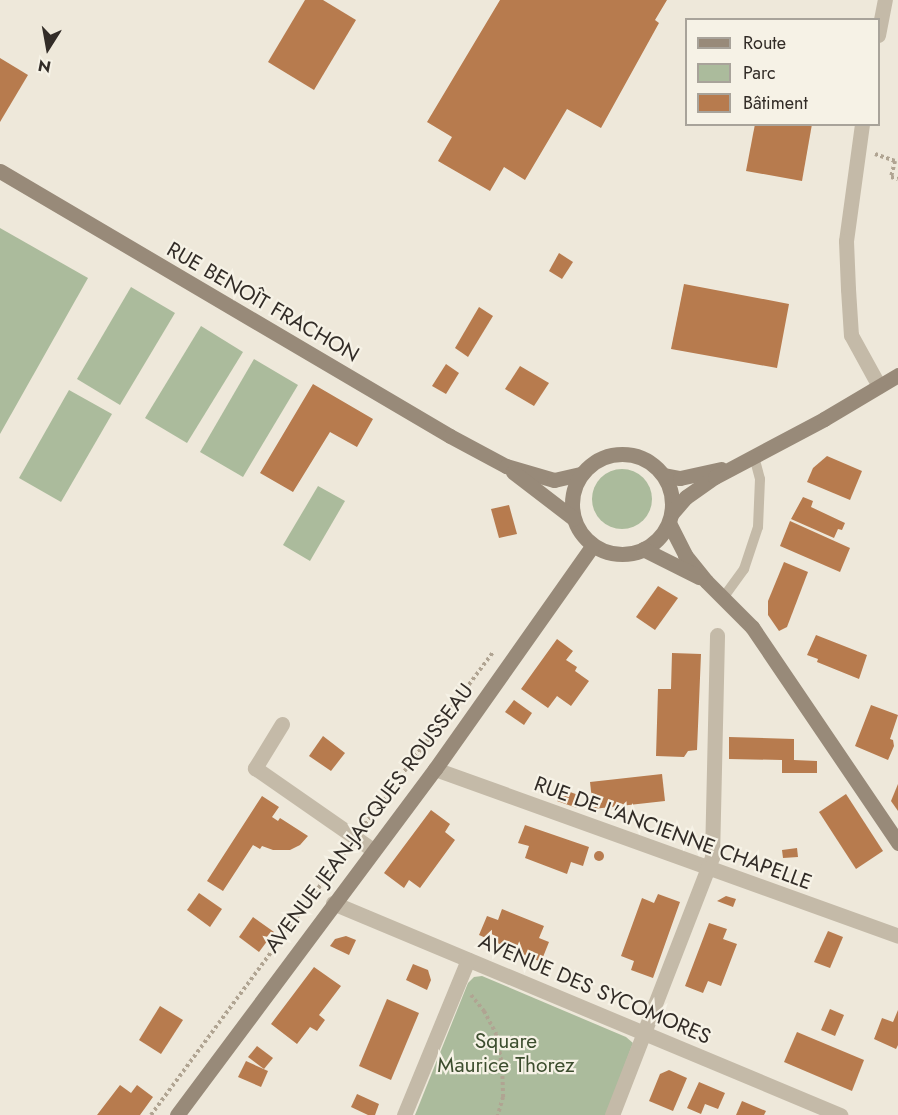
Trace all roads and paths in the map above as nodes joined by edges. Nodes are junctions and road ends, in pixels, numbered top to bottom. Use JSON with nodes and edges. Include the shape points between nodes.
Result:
{"nodes":[{"id":1,"x":885,"y":0,"type":"edge"},
{"id":2,"x":880,"y":29,"type":"edge"},
{"id":3,"x":862,"y":126,"type":"edge"},
{"id":4,"x":858,"y":150,"type":"junction"},
{"id":5,"x":0,"y":171,"type":"edge"},
{"id":6,"x":898,"y":179,"type":"edge"},
{"id":7,"x":898,"y":375,"type":"edge"},
{"id":8,"x":879,"y":386,"type":"junction"},
{"id":9,"x":753,"y":456,"type":"junction"},
{"id":10,"x":738,"y":464,"type":"junction"},
{"id":11,"x":506,"y":466,"type":"junction"},
{"id":12,"x":581,"y":474,"type":"junction"},
{"id":13,"x":664,"y":475,"type":"junction"},
{"id":14,"x":573,"y":518,"type":"junction"},
{"id":15,"x":670,"y":518,"type":"junction"},
{"id":16,"x":593,"y":545,"type":"junction"},
{"id":17,"x":643,"y":549,"type":"junction"},
{"id":18,"x":706,"y":581,"type":"junction"},
{"id":19,"x":723,"y":598,"type":"junction"},
{"id":20,"x":717,"y":635,"type":"dead end"},
{"id":21,"x":282,"y":724,"type":"dead end"},
{"id":22,"x":435,"y":769,"type":"junction"},
{"id":23,"x":898,"y":843,"type":"edge"},
{"id":24,"x":374,"y":850,"type":"junction"},
{"id":25,"x":708,"y":869,"type":"junction"},
{"id":26,"x":333,"y":903,"type":"junction"},
{"id":27,"x":898,"y":936,"type":"edge"},
{"id":28,"x":468,"y":960,"type":"junction"},
{"id":29,"x":459,"y":980,"type":"junction"},
{"id":30,"x":646,"y":1032,"type":"junction"},
{"id":31,"x":177,"y":1115,"type":"edge"},
{"id":32,"x":404,"y":1115,"type":"edge"},
{"id":33,"x":498,"y":1115,"type":"edge"},
{"id":34,"x":612,"y":1115,"type":"edge"},
{"id":35,"x":840,"y":1115,"type":"edge"}],
"edges":[{"from":1,"to":2,"type":"street"},
{"from":3,"to":4,"type":"street"},
{"from":4,"to":6,"type":"path","via":[[895,161],[891,177]]},
{"from":4,"to":8,"type":"street","via":[[846,241],[851,336]]},
{"from":5,"to":11,"type":"main road","name":"RUE BENOÎT FRACHON"},
{"from":7,"to":8,"type":"main road"},
{"from":8,"to":9,"type":"main road"},
{"from":9,"to":10,"type":"main road"},
{"from":9,"to":19,"type":"lane","via":[[760,479],[758,527],[744,569]]},
{"from":10,"to":13,"type":"main road","via":[[680,478]]},
{"from":10,"to":15,"type":"main road","via":[[686,497]]},
{"from":11,"to":12,"type":"main road","via":[[554,480]]},
{"from":11,"to":14,"type":"main road"},
{"from":12,"to":13,"type":"main road","via":[[596,460],[614,454],[638,456]]},
{"from":12,"to":14,"type":"main road","via":[[572,492]]},
{"from":13,"to":15,"type":"main road","via":[[671,493]]},
{"from":14,"to":16,"type":"main road"},
{"from":15,"to":17,"type":"main road","via":[[661,536]]},
{"from":15,"to":18,"type":"main road","via":[[685,555]]},
{"from":16,"to":17,"type":"main road","via":[[612,553],[629,554]]},
{"from":16,"to":22,"type":"main road","name":"AVENUE JEAN-JACQUES ROUSSEAU"},
{"from":17,"to":18,"type":"main road"},
{"from":18,"to":19,"type":"main road"},
{"from":19,"to":23,"type":"main road","via":[[752,627]]},
{"from":20,"to":25,"type":"street","via":[[712,857]]},
{"from":21,"to":24,"type":"street","via":[[255,768]]},
{"from":22,"to":24,"type":"main road","name":"AVENUE JEAN-JACQUES ROUSSEAU"},
{"from":22,"to":25,"type":"street","name":"RUE DE L'ANCIENNE CHAPELLE"},
{"from":24,"to":26,"type":"main road","name":"AVENUE JEAN-JACQUES ROUSSEAU"},
{"from":25,"to":27,"type":"street","name":"RUE DE L'ANCIENNE CHAPELLE"},
{"from":25,"to":30,"type":"street"},
{"from":26,"to":28,"type":"street","name":"AVENUE DES SYCOMORES"},
{"from":26,"to":31,"type":"main road","name":"AVENUE JEAN-JACQUES ROUSSEAU"},
{"from":28,"to":29,"type":"street"},
{"from":28,"to":30,"type":"street","name":"AVENUE DES SYCOMORES"},
{"from":29,"to":32,"type":"street"},
{"from":29,"to":33,"type":"path","via":[[484,1011],[496,1034],[503,1096]]},
{"from":30,"to":34,"type":"street"},
{"from":30,"to":35,"type":"street","name":"AVENUE DES SYCOMORES"}]}
